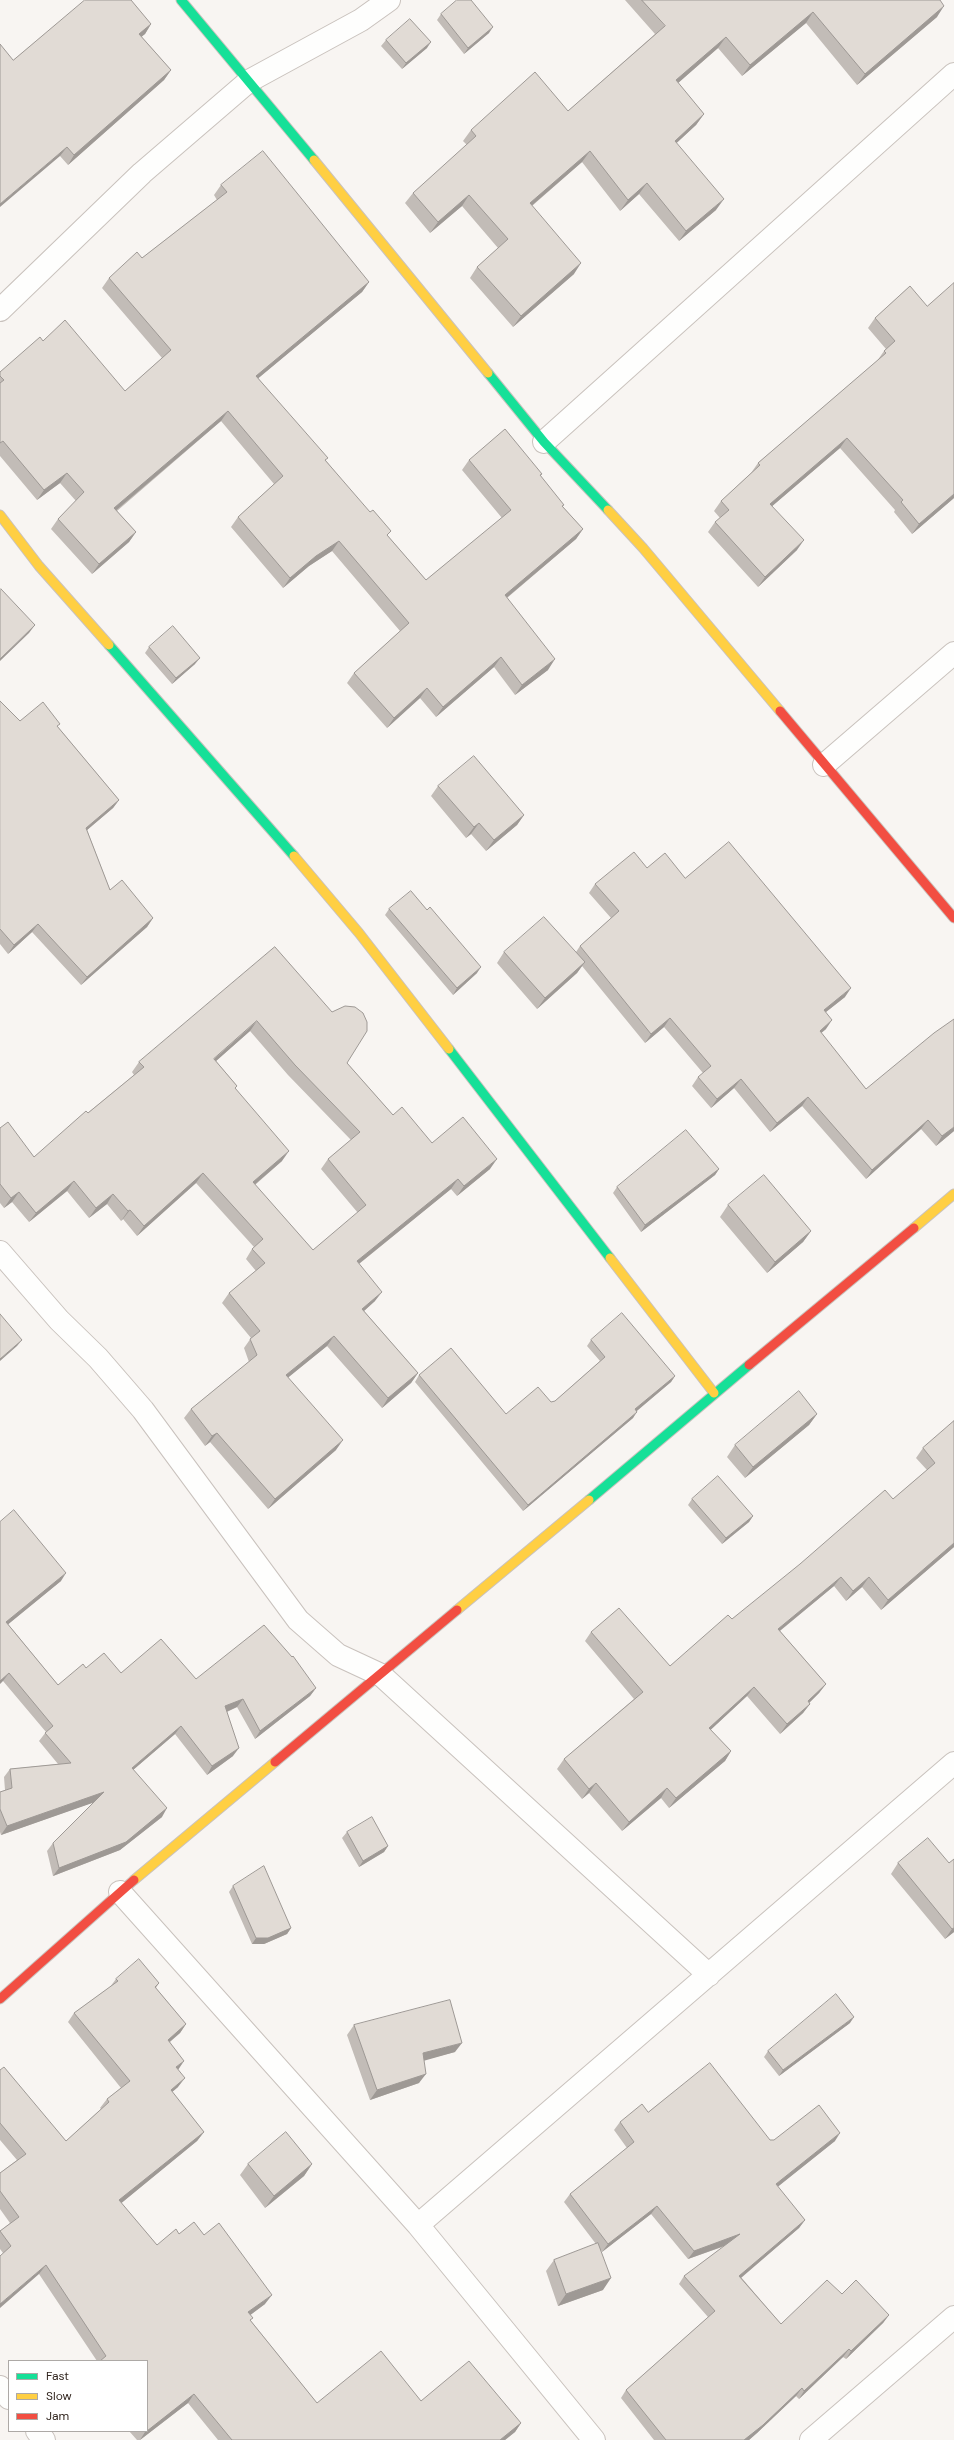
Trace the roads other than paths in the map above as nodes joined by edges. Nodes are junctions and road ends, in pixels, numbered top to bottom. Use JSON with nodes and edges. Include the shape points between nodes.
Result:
{"nodes":[{"id":1,"x":181,"y":0,"type":"edge"},
{"id":2,"x":389,"y":0,"type":"edge"},
{"id":3,"x":954,"y":74,"type":"edge"},
{"id":4,"x":249,"y":82,"type":"junction"},
{"id":5,"x":0,"y":310,"type":"edge"},
{"id":6,"x":544,"y":442,"type":"junction"},
{"id":7,"x":0,"y":515,"type":"edge"},
{"id":8,"x":954,"y":653,"type":"edge"},
{"id":9,"x":824,"y":765,"type":"junction"},
{"id":10,"x":954,"y":918,"type":"edge"},
{"id":11,"x":954,"y":1194,"type":"edge"},
{"id":12,"x":0,"y":1252,"type":"edge"},
{"id":13,"x":714,"y":1393,"type":"junction"},
{"id":14,"x":380,"y":1675,"type":"junction"},
{"id":15,"x":954,"y":1763,"type":"edge"},
{"id":16,"x":120,"y":1892,"type":"junction"},
{"id":17,"x":709,"y":1975,"type":"junction"},
{"id":18,"x":0,"y":1999,"type":"edge"},
{"id":19,"x":418,"y":2226,"type":"junction"},
{"id":20,"x":954,"y":2317,"type":"edge"},
{"id":21,"x":0,"y":2387,"type":"edge"},
{"id":22,"x":8,"y":2397,"type":"edge"},
{"id":23,"x":38,"y":2432,"type":"edge"},
{"id":24,"x":44,"y":2440,"type":"edge"},
{"id":25,"x":594,"y":2440,"type":"edge"},
{"id":26,"x":811,"y":2440,"type":"edge"}],
"edges":[{"from":1,"to":4,"type":"street"},
{"from":2,"to":4,"type":"street","via":[[361,20]]},
{"from":3,"to":6,"type":"street"},
{"from":4,"to":5,"type":"street","via":[[142,173]]},
{"from":4,"to":6,"type":"street"},
{"from":6,"to":9,"type":"street","via":[[643,548]]},
{"from":7,"to":13,"type":"street","via":[[39,566],[246,800],[359,933]]},
{"from":8,"to":9,"type":"street"},
{"from":9,"to":10,"type":"street"},
{"from":11,"to":13,"type":"street"},
{"from":12,"to":14,"type":"street","via":[[143,1410],[298,1620],[338,1655]]},
{"from":13,"to":14,"type":"street"},
{"from":14,"to":16,"type":"street"},
{"from":14,"to":17,"type":"street"},
{"from":15,"to":17,"type":"street"},
{"from":16,"to":18,"type":"street"},
{"from":16,"to":19,"type":"street"},
{"from":17,"to":19,"type":"street"},
{"from":19,"to":25,"type":"street"},
{"from":20,"to":26,"type":"street"},
{"from":21,"to":22,"type":"street"},
{"from":23,"to":24,"type":"street"}]}
